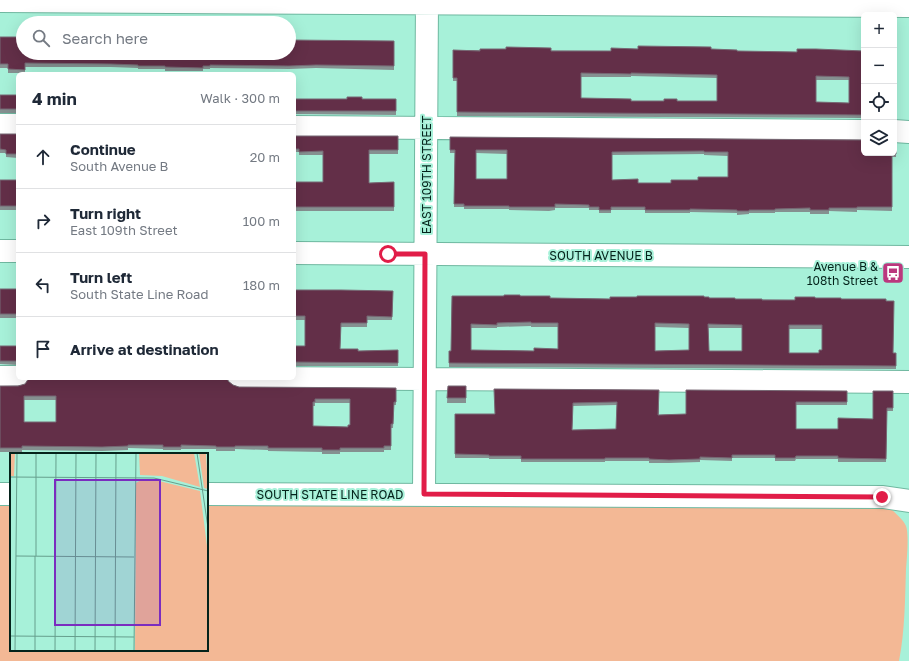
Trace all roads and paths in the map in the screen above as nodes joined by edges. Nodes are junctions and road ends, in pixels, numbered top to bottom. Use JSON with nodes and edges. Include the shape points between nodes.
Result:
{"nodes":[{"id":1,"x":0,"y":1,"type":"edge"},
{"id":2,"x":427,"y":1,"type":"edge"},
{"id":3,"x":909,"y":6,"type":"edge"},
{"id":4,"x":0,"y":125,"type":"edge"},
{"id":5,"x":16,"y":125,"type":"edge"},
{"id":6,"x":296,"y":127,"type":"edge"},
{"id":7,"x":426,"y":128,"type":"junction"},
{"id":8,"x":861,"y":131,"type":"edge"},
{"id":9,"x":897,"y":131,"type":"edge"},
{"id":10,"x":909,"y":132,"type":"edge"},
{"id":11,"x":0,"y":251,"type":"edge"},
{"id":12,"x":16,"y":251,"type":"edge"},
{"id":13,"x":296,"y":253,"type":"edge"},
{"id":14,"x":425,"y":254,"type":"junction"},
{"id":15,"x":909,"y":257,"type":"edge"},
{"id":16,"x":0,"y":377,"type":"edge"},
{"id":17,"x":16,"y":377,"type":"edge"},
{"id":18,"x":296,"y":378,"type":"edge"},
{"id":19,"x":424,"y":379,"type":"junction"},
{"id":20,"x":909,"y":382,"type":"edge"},
{"id":21,"x":208,"y":494,"type":"edge"},
{"id":22,"x":424,"y":494,"type":"junction"},
{"id":23,"x":909,"y":501,"type":"edge"}],
"edges":[{"from":1,"to":2,"type":"street"},
{"from":2,"to":3,"type":"street"},
{"from":2,"to":7,"type":"street","name":"EAST 109TH STREET"},
{"from":4,"to":5,"type":"street"},
{"from":6,"to":7,"type":"street"},
{"from":7,"to":8,"type":"street"},
{"from":7,"to":14,"type":"street","name":"EAST 109TH STREET"},
{"from":9,"to":10,"type":"street"},
{"from":11,"to":12,"type":"street"},
{"from":13,"to":14,"type":"street","name":"SOUTH AVENUE B"},
{"from":14,"to":15,"type":"street","name":"SOUTH AVENUE B"},
{"from":14,"to":19,"type":"street","name":"EAST 109TH STREET"},
{"from":16,"to":17,"type":"street"},
{"from":18,"to":19,"type":"street"},
{"from":19,"to":20,"type":"street"},
{"from":19,"to":22,"type":"street","name":"EAST 109TH STREET"},
{"from":21,"to":22,"type":"street","name":"SOUTH STATE LINE ROAD"},
{"from":22,"to":23,"type":"street","name":"SOUTH STATE LINE ROAD","via":[[882,497]]}]}
